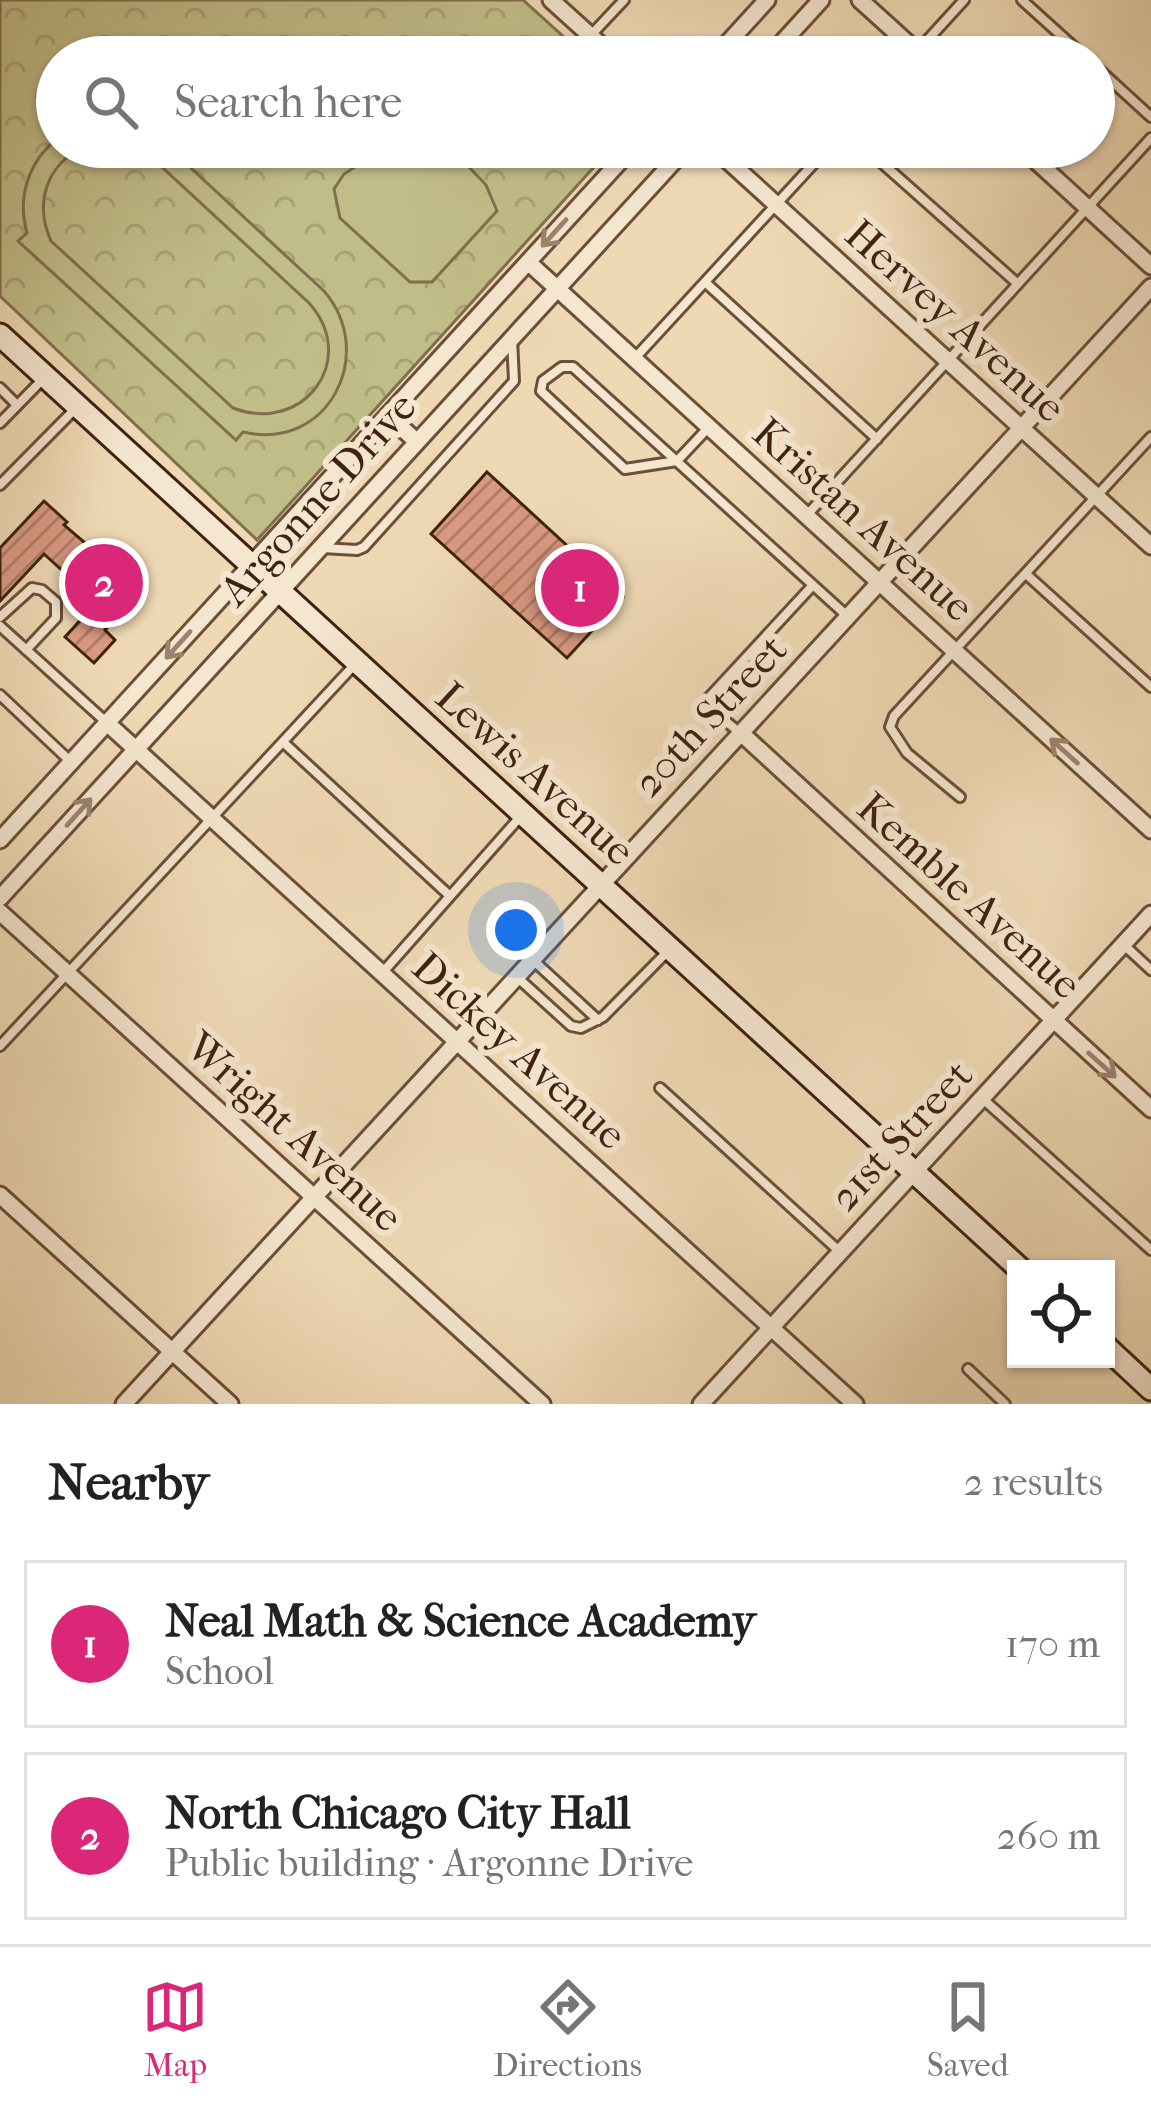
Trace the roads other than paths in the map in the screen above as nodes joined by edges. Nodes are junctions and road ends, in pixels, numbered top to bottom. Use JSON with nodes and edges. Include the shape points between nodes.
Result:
{"nodes":[{"id":1,"x":551,"y":0,"type":"edge"},
{"id":2,"x":624,"y":0,"type":"edge"},
{"id":3,"x":767,"y":0,"type":"edge"},
{"id":4,"x":821,"y":0,"type":"edge"},
{"id":5,"x":860,"y":0,"type":"edge"},
{"id":6,"x":964,"y":0,"type":"edge"},
{"id":7,"x":1022,"y":0,"type":"edge"},
{"id":8,"x":591,"y":36,"type":"joint"},
{"id":9,"x":734,"y":36,"type":"edge"},
{"id":10,"x":788,"y":36,"type":"edge"},
{"id":11,"x":897,"y":36,"type":"edge"},
{"id":12,"x":933,"y":36,"type":"edge"},
{"id":13,"x":1062,"y":36,"type":"edge"},
{"id":14,"x":1115,"y":84,"type":"edge"},
{"id":15,"x":1151,"y":117,"type":"edge"},
{"id":16,"x":1151,"y":139,"type":"edge"},
{"id":17,"x":614,"y":168,"type":"edge"},
{"id":18,"x":668,"y":168,"type":"edge"},
{"id":19,"x":736,"y":168,"type":"edge"},
{"id":20,"x":810,"y":168,"type":"edge"},
{"id":21,"x":888,"y":168,"type":"edge"},
{"id":22,"x":1044,"y":168,"type":"edge"},
{"id":23,"x":776,"y":205,"type":"junction"},
{"id":24,"x":1088,"y":208,"type":"junction"},
{"id":25,"x":528,"y":262,"type":"junction"},
{"id":26,"x":1151,"y":266,"type":"edge"},
{"id":27,"x":705,"y":281,"type":"junction"},
{"id":28,"x":1018,"y":284,"type":"junction"},
{"id":29,"x":1151,"y":287,"type":"edge"},
{"id":30,"x":557,"y":289,"type":"junction"},
{"id":31,"x":0,"y":335,"type":"edge"},
{"id":32,"x":512,"y":338,"type":"junction"},
{"id":33,"x":634,"y":359,"type":"junction"},
{"id":34,"x":948,"y":361,"type":"junction"},
{"id":35,"x":44,"y":377,"type":"junction"},
{"id":36,"x":0,"y":388,"type":"edge"},
{"id":37,"x":17,"y":405,"type":"junction"},
{"id":38,"x":77,"y":407,"type":"junction"},
{"id":39,"x":388,"y":415,"type":"junction"},
{"id":40,"x":0,"y":423,"type":"edge"},
{"id":41,"x":709,"y":427,"type":"junction"},
{"id":42,"x":1022,"y":428,"type":"junction"},
{"id":43,"x":1151,"y":437,"type":"edge"},
{"id":44,"x":877,"y":439,"type":"junction"},
{"id":45,"x":417,"y":442,"type":"junction"},
{"id":46,"x":677,"y":461,"type":"junction"},
{"id":47,"x":0,"y":485,"type":"edge"},
{"id":48,"x":1097,"y":496,"type":"junction"},
{"id":49,"x":806,"y":516,"type":"junction"},
{"id":50,"x":1151,"y":546,"type":"edge"},
{"id":51,"x":321,"y":548,"type":"junction"},
{"id":52,"x":251,"y":565,"type":"junction"},
{"id":53,"x":1026,"y":574,"type":"junction"},
{"id":54,"x":880,"y":583,"type":"junction"},
{"id":55,"x":813,"y":585,"type":"junction"},
{"id":56,"x":280,"y":592,"type":"junction"},
{"id":57,"x":0,"y":617,"type":"edge"},
{"id":58,"x":848,"y":617,"type":"junction"},
{"id":59,"x":0,"y":626,"type":"edge"},
{"id":60,"x":26,"y":650,"type":"junction"},
{"id":61,"x":955,"y":651,"type":"junction"},
{"id":62,"x":357,"y":662,"type":"junction"},
{"id":63,"x":1151,"y":687,"type":"edge"},
{"id":64,"x":0,"y":695,"type":"edge"},
{"id":65,"x":107,"y":723,"type":"junction"},
{"id":66,"x":741,"y":734,"type":"junction"},
{"id":67,"x":284,"y":742,"type":"junction"},
{"id":68,"x":136,"y":749,"type":"junction"},
{"id":69,"x":71,"y":762,"type":"junction"},
{"id":70,"x":960,"y":797,"type":"dead end"},
{"id":71,"x":523,"y":814,"type":"junction"},
{"id":72,"x":212,"y":818,"type":"junction"},
{"id":73,"x":1151,"y":830,"type":"edge"},
{"id":74,"x":0,"y":840,"type":"edge"},
{"id":75,"x":601,"y":885,"type":"junction"},
{"id":76,"x":450,"y":896,"type":"junction"},
{"id":77,"x":0,"y":898,"type":"edge"},
{"id":78,"x":0,"y":912,"type":"edge"},
{"id":79,"x":1151,"y":914,"type":"edge"},
{"id":80,"x":1124,"y":944,"type":"junction"},
{"id":81,"x":670,"y":949,"type":"junction"},
{"id":82,"x":532,"y":960,"type":"junction"},
{"id":83,"x":1151,"y":970,"type":"edge"},
{"id":84,"x":68,"y":973,"type":"junction"},
{"id":85,"x":382,"y":973,"type":"junction"},
{"id":86,"x":517,"y":977,"type":"junction"},
{"id":87,"x":598,"y":1020,"type":"junction"},
{"id":88,"x":1054,"y":1020,"type":"junction"},
{"id":89,"x":457,"y":1042,"type":"junction"},
{"id":90,"x":0,"y":1046,"type":"edge"},
{"id":91,"x":660,"y":1088,"type":"dead end"},
{"id":92,"x":982,"y":1098,"type":"junction"},
{"id":93,"x":1151,"y":1109,"type":"edge"},
{"id":94,"x":914,"y":1172,"type":"junction"},
{"id":95,"x":0,"y":1195,"type":"edge"},
{"id":96,"x":314,"y":1197,"type":"junction"},
{"id":97,"x":1151,"y":1250,"type":"edge"},
{"id":98,"x":841,"y":1252,"type":"junction"},
{"id":99,"x":1010,"y":1260,"type":"edge"},
{"id":100,"x":771,"y":1328,"type":"junction"},
{"id":101,"x":172,"y":1352,"type":"junction"},
{"id":102,"x":1115,"y":1356,"type":"edge"},
{"id":103,"x":968,"y":1369,"type":"dead end"},
{"id":104,"x":1151,"y":1392,"type":"edge"},
{"id":105,"x":124,"y":1404,"type":"edge"},
{"id":106,"x":230,"y":1404,"type":"edge"},
{"id":107,"x":542,"y":1404,"type":"edge"},
{"id":108,"x":701,"y":1404,"type":"edge"},
{"id":109,"x":855,"y":1404,"type":"edge"},
{"id":110,"x":1005,"y":1404,"type":"edge"},
{"id":111,"x":1143,"y":1404,"type":"edge"}],
"edges":[{"from":1,"to":8,"type":"street"},
{"from":2,"to":8,"type":"lane"},
{"from":3,"to":9,"type":"street"},
{"from":4,"to":10,"type":"street"},
{"from":5,"to":11,"type":"street"},
{"from":6,"to":12,"type":"lane"},
{"from":7,"to":13,"type":"lane"},
{"from":14,"to":15,"type":"lane"},
{"from":16,"to":24,"type":"lane"},
{"from":17,"to":25,"type":"street","name":"Argonne Drive","one_way":true},
{"from":18,"to":30,"type":"street","name":"Argonne Drive"},
{"from":19,"to":23,"type":"street","name":"Hervey Avenue"},
{"from":20,"to":23,"type":"lane"},
{"from":21,"to":28,"type":"lane"},
{"from":22,"to":24,"type":"street"},
{"from":23,"to":27,"type":"lane"},
{"from":23,"to":34,"type":"street","name":"Hervey Avenue"},
{"from":24,"to":26,"type":"street"},
{"from":24,"to":28,"type":"lane"},
{"from":25,"to":30,"type":"street","name":"Kristan Avenue"},
{"from":25,"to":39,"type":"street","name":"Argonne Drive"},
{"from":27,"to":33,"type":"lane"},
{"from":27,"to":44,"type":"lane"},
{"from":28,"to":34,"type":"lane"},
{"from":29,"to":42,"type":"street","name":"20th Street"},
{"from":30,"to":32,"type":"street","name":"Argonne Drive"},
{"from":30,"to":33,"type":"street","name":"Kristan Avenue"},
{"from":31,"to":35,"type":"main road","name":"Lewis Avenue"},
{"from":32,"to":45,"type":"street","name":"Argonne Drive"},
{"from":32,"to":51,"type":"lane","via":[[514,381],[364,547]]},
{"from":33,"to":41,"type":"street","name":"Kristan Avenue"},
{"from":34,"to":42,"type":"street","name":"Hervey Avenue"},
{"from":34,"to":44,"type":"lane"},
{"from":35,"to":37,"type":"lane"},
{"from":35,"to":38,"type":"main road","name":"Lewis Avenue"},
{"from":36,"to":37,"type":"lane"},
{"from":37,"to":40,"type":"lane"},
{"from":38,"to":47,"type":"lane"},
{"from":38,"to":52,"type":"main road","name":"Lewis Avenue"},
{"from":39,"to":45,"type":"street"},
{"from":39,"to":52,"type":"street","name":"Argonne Drive"},
{"from":41,"to":46,"type":"lane"},
{"from":41,"to":49,"type":"street","name":"Kristan Avenue"},
{"from":42,"to":48,"type":"street","name":"Hervey Avenue"},
{"from":42,"to":54,"type":"street","name":"20th Street"},
{"from":43,"to":48,"type":"lane"},
{"from":44,"to":49,"type":"lane"},
{"from":45,"to":51,"type":"street","name":"Argonne Drive"},
{"from":46,"to":46,"type":"lane","via":[[573,367],[543,381],[541,392],[625,469]]},
{"from":46,"to":55,"type":"lane"},
{"from":48,"to":50,"type":"street","name":"Hervey Avenue"},
{"from":48,"to":53,"type":"lane"},
{"from":49,"to":54,"type":"street","name":"Kristan Avenue"},
{"from":51,"to":56,"type":"street","name":"Argonne Drive"},
{"from":52,"to":56,"type":"main road","name":"Lewis Avenue"},
{"from":52,"to":65,"type":"street","name":"Argonne Drive","one_way":true},
{"from":53,"to":61,"type":"lane"},
{"from":53,"to":63,"type":"lane"},
{"from":54,"to":58,"type":"street","name":"20th Street"},
{"from":54,"to":61,"type":"street","name":"Kristan Avenue"},
{"from":55,"to":58,"type":"lane"},
{"from":55,"to":66,"type":"lane","via":[[704,703]]},
{"from":56,"to":62,"type":"main road","name":"Lewis Avenue"},
{"from":56,"to":68,"type":"street","name":"Argonne Drive"},
{"from":57,"to":60,"type":"lane","via":[[32,588],[56,602],[56,618]]},
{"from":58,"to":66,"type":"street","name":"20th Street"},
{"from":59,"to":60,"type":"lane"},
{"from":60,"to":65,"type":"lane"},
{"from":61,"to":70,"type":"lane","via":[[890,727],[907,753]]},
{"from":73,"to":61,"type":"street","name":"Kristan Avenue","one_way":true},
{"from":62,"to":67,"type":"lane"},
{"from":62,"to":71,"type":"main road","name":"Lewis Avenue"},
{"from":64,"to":69,"type":"lane"},
{"from":65,"to":68,"type":"street","name":"Dickey Avenue"},
{"from":65,"to":69,"type":"street","name":"Argonne Drive"},
{"from":66,"to":75,"type":"street","name":"20th Street"},
{"from":66,"to":88,"type":"street","name":"Kemble Avenue"},
{"from":67,"to":72,"type":"lane"},
{"from":67,"to":76,"type":"lane"},
{"from":68,"to":72,"type":"street","name":"Dickey Avenue"},
{"from":77,"to":68,"type":"street","name":"Argonne Drive","one_way":true},
{"from":69,"to":74,"type":"street","name":"Argonne Drive"},
{"from":71,"to":75,"type":"main road","name":"Lewis Avenue"},
{"from":71,"to":76,"type":"lane"},
{"from":72,"to":84,"type":"lane"},
{"from":72,"to":85,"type":"street","name":"Dickey Avenue"},
{"from":75,"to":81,"type":"main road","name":"Lewis Avenue"},
{"from":75,"to":82,"type":"street","name":"20th Street"},
{"from":76,"to":85,"type":"lane"},
{"from":78,"to":84,"type":"street","name":"Wright Avenue"},
{"from":79,"to":80,"type":"street","name":"21st Street"},
{"from":80,"to":83,"type":"lane"},
{"from":80,"to":88,"type":"street","name":"21st Street"},
{"from":81,"to":87,"type":"lane"},
{"from":81,"to":94,"type":"main road","name":"Lewis Avenue"},
{"from":82,"to":86,"type":"street","name":"20th Street"},
{"from":82,"to":87,"type":"lane"},
{"from":84,"to":90,"type":"lane"},
{"from":84,"to":96,"type":"street","name":"Wright Avenue"},
{"from":85,"to":89,"type":"street","name":"Dickey Avenue"},
{"from":86,"to":87,"type":"lane","via":[[572,1026]]},
{"from":86,"to":89,"type":"street","name":"20th Street"},
{"from":88,"to":92,"type":"street","name":"21st Street"},
{"from":88,"to":93,"type":"street","name":"Kemble Avenue","one_way":true},
{"from":89,"to":96,"type":"street","name":"20th Street"},
{"from":89,"to":100,"type":"street","name":"Dickey Avenue"},
{"from":91,"to":98,"type":"lane"},
{"from":92,"to":94,"type":"street","name":"21st Street"},
{"from":92,"to":97,"type":"lane"},
{"from":94,"to":98,"type":"street","name":"21st Street"},
{"from":94,"to":99,"type":"main road","name":"Lewis Avenue"},
{"from":95,"to":101,"type":"street"},
{"from":96,"to":101,"type":"street","name":"20th Street"},
{"from":96,"to":107,"type":"street","name":"Wright Avenue"},
{"from":98,"to":100,"type":"street","name":"21st Street"},
{"from":100,"to":108,"type":"street","name":"21st Street"},
{"from":100,"to":109,"type":"street","name":"Dickey Avenue"},
{"from":101,"to":105,"type":"street","name":"20th Street"},
{"from":101,"to":106,"type":"street"},
{"from":102,"to":104,"type":"main road"},
{"from":103,"to":110,"type":"lane"},
{"from":104,"to":111,"type":"lane"}]}
